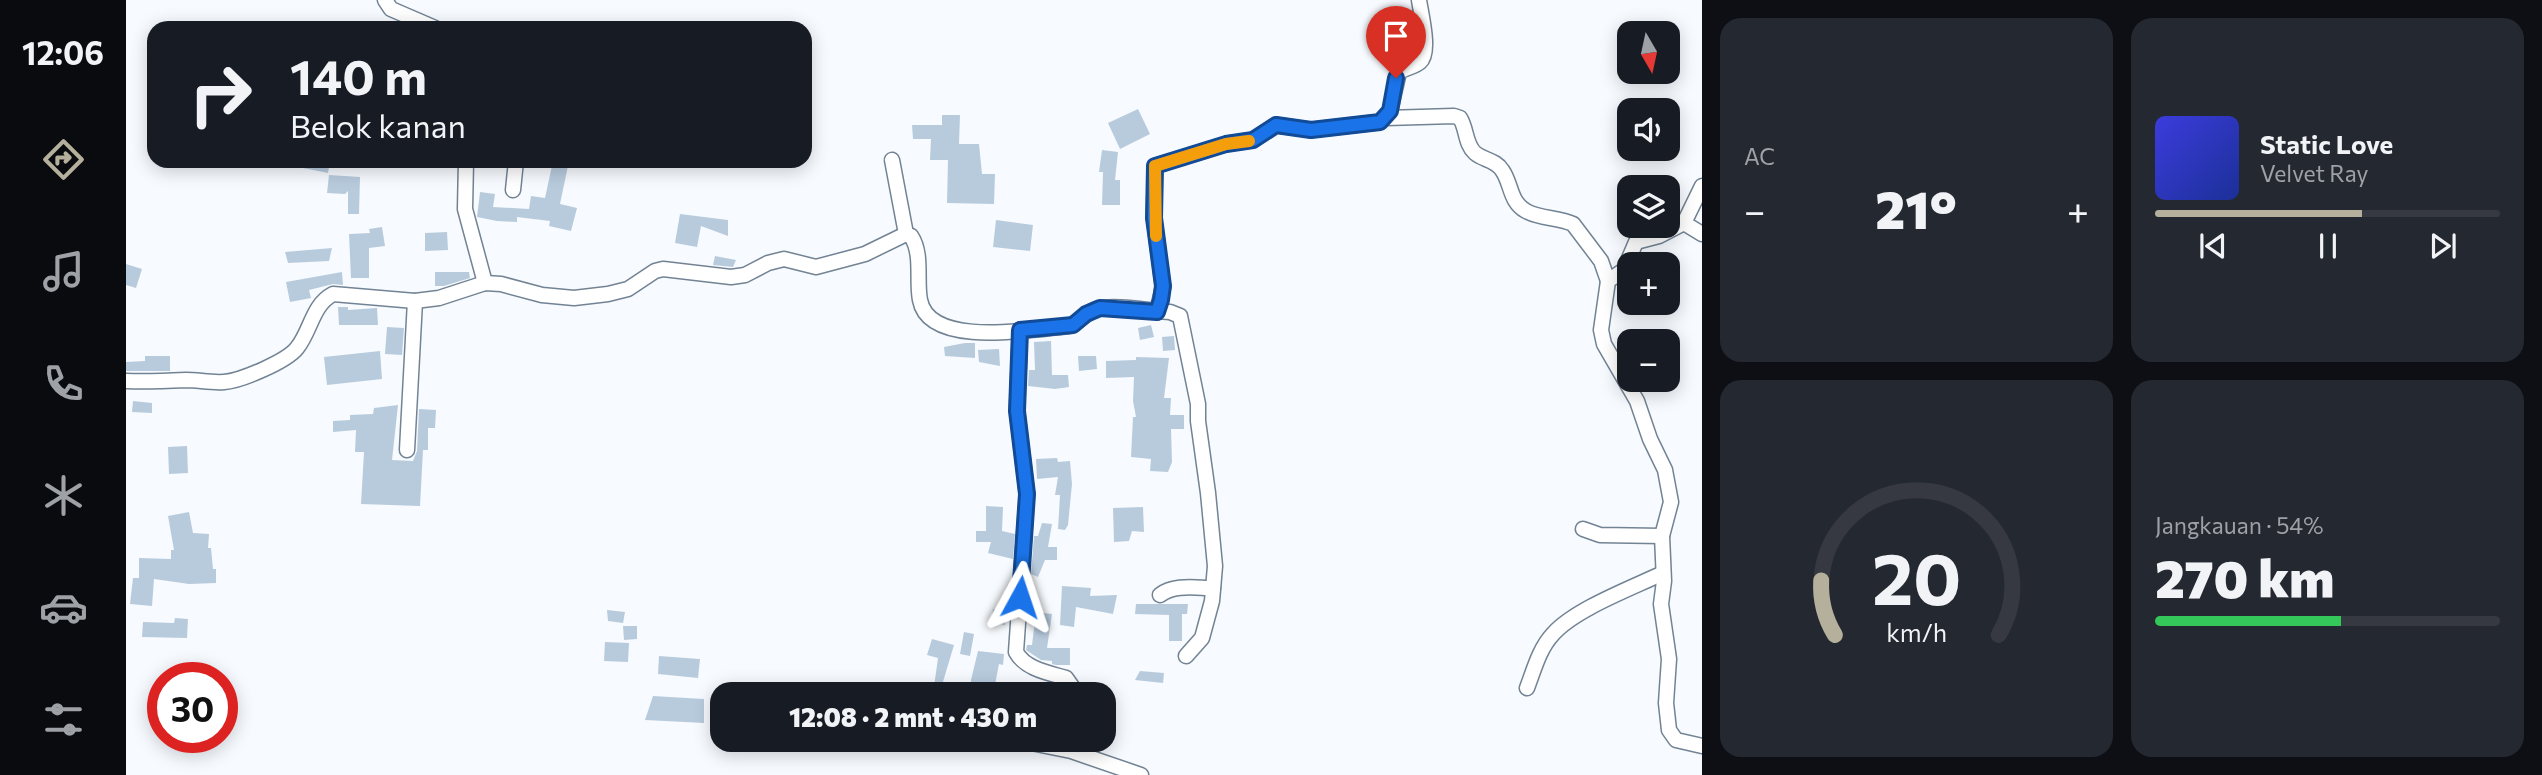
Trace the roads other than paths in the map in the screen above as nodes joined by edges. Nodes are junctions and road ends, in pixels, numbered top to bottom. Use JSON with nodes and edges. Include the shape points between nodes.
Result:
{"nodes":[{"id":1,"x":385,"y":0,"type":"edge"},
{"id":2,"x":1419,"y":0,"type":"edge"},
{"id":3,"x":419,"y":21,"type":"edge"},
{"id":4,"x":1386,"y":118,"type":"junction"},
{"id":5,"x":892,"y":160,"type":"dead end"},
{"id":6,"x":466,"y":168,"type":"edge"},
{"id":7,"x":515,"y":168,"type":"edge"},
{"id":8,"x":1702,"y":186,"type":"edge"},
{"id":9,"x":513,"y":190,"type":"dead end"},
{"id":10,"x":1684,"y":223,"type":"junction"},
{"id":11,"x":906,"y":234,"type":"junction"},
{"id":12,"x":1702,"y":234,"type":"edge"},
{"id":13,"x":1608,"y":281,"type":"junction"},
{"id":14,"x":485,"y":283,"type":"junction"},
{"id":15,"x":415,"y":301,"type":"junction"},
{"id":16,"x":1157,"y":312,"type":"junction"},
{"id":17,"x":1020,"y":330,"type":"junction"},
{"id":18,"x":126,"y":381,"type":"edge"},
{"id":19,"x":407,"y":450,"type":"dead end"},
{"id":20,"x":1583,"y":529,"type":"dead end"},
{"id":21,"x":1662,"y":536,"type":"junction"},
{"id":22,"x":1663,"y":573,"type":"junction"},
{"id":23,"x":1213,"y":588,"type":"junction"},
{"id":24,"x":1160,"y":595,"type":"dead end"},
{"id":25,"x":1186,"y":656,"type":"dead end"},
{"id":26,"x":1069,"y":682,"type":"edge"},
{"id":27,"x":1527,"y":688,"type":"dead end"},
{"id":28,"x":1702,"y":746,"type":"edge"},
{"id":29,"x":1089,"y":752,"type":"edge"},
{"id":30,"x":1141,"y":775,"type":"edge"}],
"edges":[{"from":1,"to":3,"type":"street","via":[[391,9]]},
{"from":2,"to":4,"type":"street","via":[[1424,55],[1422,61],[1399,72]]},
{"from":4,"to":13,"type":"street","via":[[1460,118],[1470,147],[1503,170],[1513,200],[1539,216],[1573,224],[1601,261]]},
{"from":4,"to":16,"type":"street","via":[[1311,130],[1276,125],[1253,140],[1155,166],[1154,218],[1163,286]]},
{"from":5,"to":11,"type":"street"},
{"from":6,"to":14,"type":"street","via":[[465,209]]},
{"from":7,"to":9,"type":"street"},
{"from":8,"to":10,"type":"street"},
{"from":10,"to":12,"type":"street"},
{"from":10,"to":13,"type":"street","via":[[1636,242],[1624,270]]},
{"from":11,"to":14,"type":"street","via":[[865,254],[816,267],[785,259],[731,277],[663,268],[628,289],[608,294],[562,298]]},
{"from":11,"to":17,"type":"street","via":[[916,247],[919,299],[928,317],[960,331]]},
{"from":13,"to":21,"type":"street","via":[[1602,336],[1637,401],[1665,470],[1671,502]]},
{"from":14,"to":15,"type":"street"},
{"from":15,"to":18,"type":"street","via":[[332,295],[313,315],[299,346],[282,360],[226,382]]},
{"from":15,"to":19,"type":"street"},
{"from":16,"to":17,"type":"street","via":[[1100,308],[1073,325]]},
{"from":16,"to":23,"type":"street","via":[[1181,318],[1198,404],[1215,566]]},
{"from":17,"to":26,"type":"street","via":[[1017,411],[1027,494],[1016,652],[1041,671]]},
{"from":20,"to":21,"type":"street","via":[[1600,535]]},
{"from":21,"to":22,"type":"street"},
{"from":22,"to":27,"type":"street","via":[[1574,616],[1553,634]]},
{"from":22,"to":28,"type":"street","via":[[1668,725],[1676,740]]},
{"from":23,"to":24,"type":"street","via":[[1170,589]]},
{"from":23,"to":25,"type":"street","via":[[1202,638]]},
{"from":29,"to":30,"type":"street"}]}
